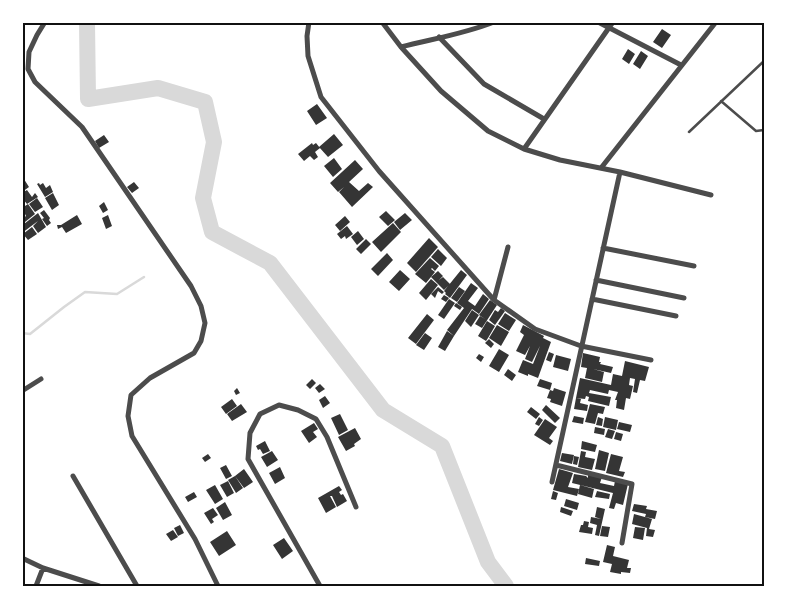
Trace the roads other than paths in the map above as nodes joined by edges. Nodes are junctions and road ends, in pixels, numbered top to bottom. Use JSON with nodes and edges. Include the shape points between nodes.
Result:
{"nodes":[{"id":1,"x":46,"y":22,"type":"edge"},
{"id":2,"x":309,"y":22,"type":"edge"},
{"id":3,"x":382,"y":22,"type":"edge"},
{"id":4,"x":494,"y":22,"type":"edge"},
{"id":5,"x":598,"y":22,"type":"edge"},
{"id":6,"x":613,"y":22,"type":"edge"},
{"id":7,"x":716,"y":22,"type":"edge"},
{"id":8,"x":610,"y":28,"type":"junction"},
{"id":9,"x":439,"y":37,"type":"junction"},
{"id":10,"x":401,"y":47,"type":"junction"},
{"id":11,"x":764,"y":61,"type":"edge"},
{"id":12,"x":681,"y":65,"type":"junction"},
{"id":13,"x":721,"y":101,"type":"junction"},
{"id":14,"x":544,"y":119,"type":"junction"},
{"id":15,"x":764,"y":130,"type":"edge"},
{"id":16,"x":689,"y":132,"type":"dead end"},
{"id":17,"x":524,"y":149,"type":"junction"},
{"id":18,"x":601,"y":168,"type":"junction"},
{"id":19,"x":620,"y":172,"type":"junction"},
{"id":20,"x":711,"y":195,"type":"dead end"},
{"id":21,"x":508,"y":247,"type":"dead end"},
{"id":22,"x":603,"y":248,"type":"junction"},
{"id":23,"x":694,"y":266,"type":"dead end"},
{"id":24,"x":596,"y":280,"type":"junction"},
{"id":25,"x":684,"y":298,"type":"dead end"},
{"id":26,"x":592,"y":299,"type":"junction"},
{"id":27,"x":494,"y":300,"type":"junction"},
{"id":28,"x":676,"y":316,"type":"dead end"},
{"id":29,"x":581,"y":346,"type":"junction"},
{"id":30,"x":651,"y":360,"type":"dead end"},
{"id":31,"x":41,"y":379,"type":"dead end"},
{"id":32,"x":22,"y":392,"type":"edge"},
{"id":33,"x":556,"y":464,"type":"junction"},
{"id":34,"x":73,"y":476,"type":"dead end"},
{"id":35,"x":552,"y":482,"type":"dead end"},
{"id":36,"x":356,"y":507,"type":"dead end"},
{"id":37,"x":622,"y":543,"type":"dead end"},
{"id":38,"x":22,"y":558,"type":"edge"},
{"id":39,"x":43,"y":568,"type":"junction"},
{"id":40,"x":36,"y":586,"type":"edge"},
{"id":41,"x":99,"y":586,"type":"edge"},
{"id":42,"x":137,"y":586,"type":"edge"},
{"id":43,"x":218,"y":586,"type":"edge"},
{"id":44,"x":320,"y":586,"type":"edge"}],
"edges":[{"from":1,"to":43,"type":"street","via":[[29,52],[28,69],[34,82],[82,127],[191,286],[201,306],[205,323],[194,354],[150,378],[131,395],[128,416],[132,436],[195,539]]},
{"from":2,"to":27,"type":"street","via":[[308,56],[321,97],[379,171]]},
{"from":3,"to":10,"type":"street"},
{"from":4,"to":9,"type":"street","via":[[473,31]]},
{"from":5,"to":8,"type":"street"},
{"from":6,"to":8,"type":"street"},
{"from":7,"to":12,"type":"street"},
{"from":8,"to":12,"type":"street"},
{"from":8,"to":14,"type":"street"},
{"from":9,"to":10,"type":"street"},
{"from":9,"to":14,"type":"street","via":[[484,84]]},
{"from":10,"to":17,"type":"street","via":[[441,91],[488,132]]},
{"from":11,"to":13,"type":"lane"},
{"from":12,"to":18,"type":"street"},
{"from":13,"to":15,"type":"lane","via":[[756,130]]},
{"from":13,"to":16,"type":"lane"},
{"from":14,"to":17,"type":"street"},
{"from":17,"to":18,"type":"street"},
{"from":18,"to":19,"type":"street"},
{"from":19,"to":20,"type":"street"},
{"from":19,"to":22,"type":"street"},
{"from":21,"to":27,"type":"street"},
{"from":22,"to":23,"type":"street"},
{"from":22,"to":24,"type":"street"},
{"from":24,"to":25,"type":"street"},
{"from":24,"to":26,"type":"street"},
{"from":26,"to":28,"type":"street"},
{"from":26,"to":29,"type":"street"},
{"from":27,"to":29,"type":"street","via":[[535,329]]},
{"from":29,"to":30,"type":"street"},
{"from":29,"to":33,"type":"street"},
{"from":31,"to":32,"type":"street"},
{"from":33,"to":35,"type":"street"},
{"from":33,"to":37,"type":"street","via":[[632,484]]},
{"from":34,"to":42,"type":"street"},
{"from":36,"to":44,"type":"street","via":[[327,437],[316,419],[278,405],[260,414],[250,433],[248,459]]},
{"from":38,"to":39,"type":"street"},
{"from":39,"to":40,"type":"street"},
{"from":39,"to":41,"type":"street"}]}
